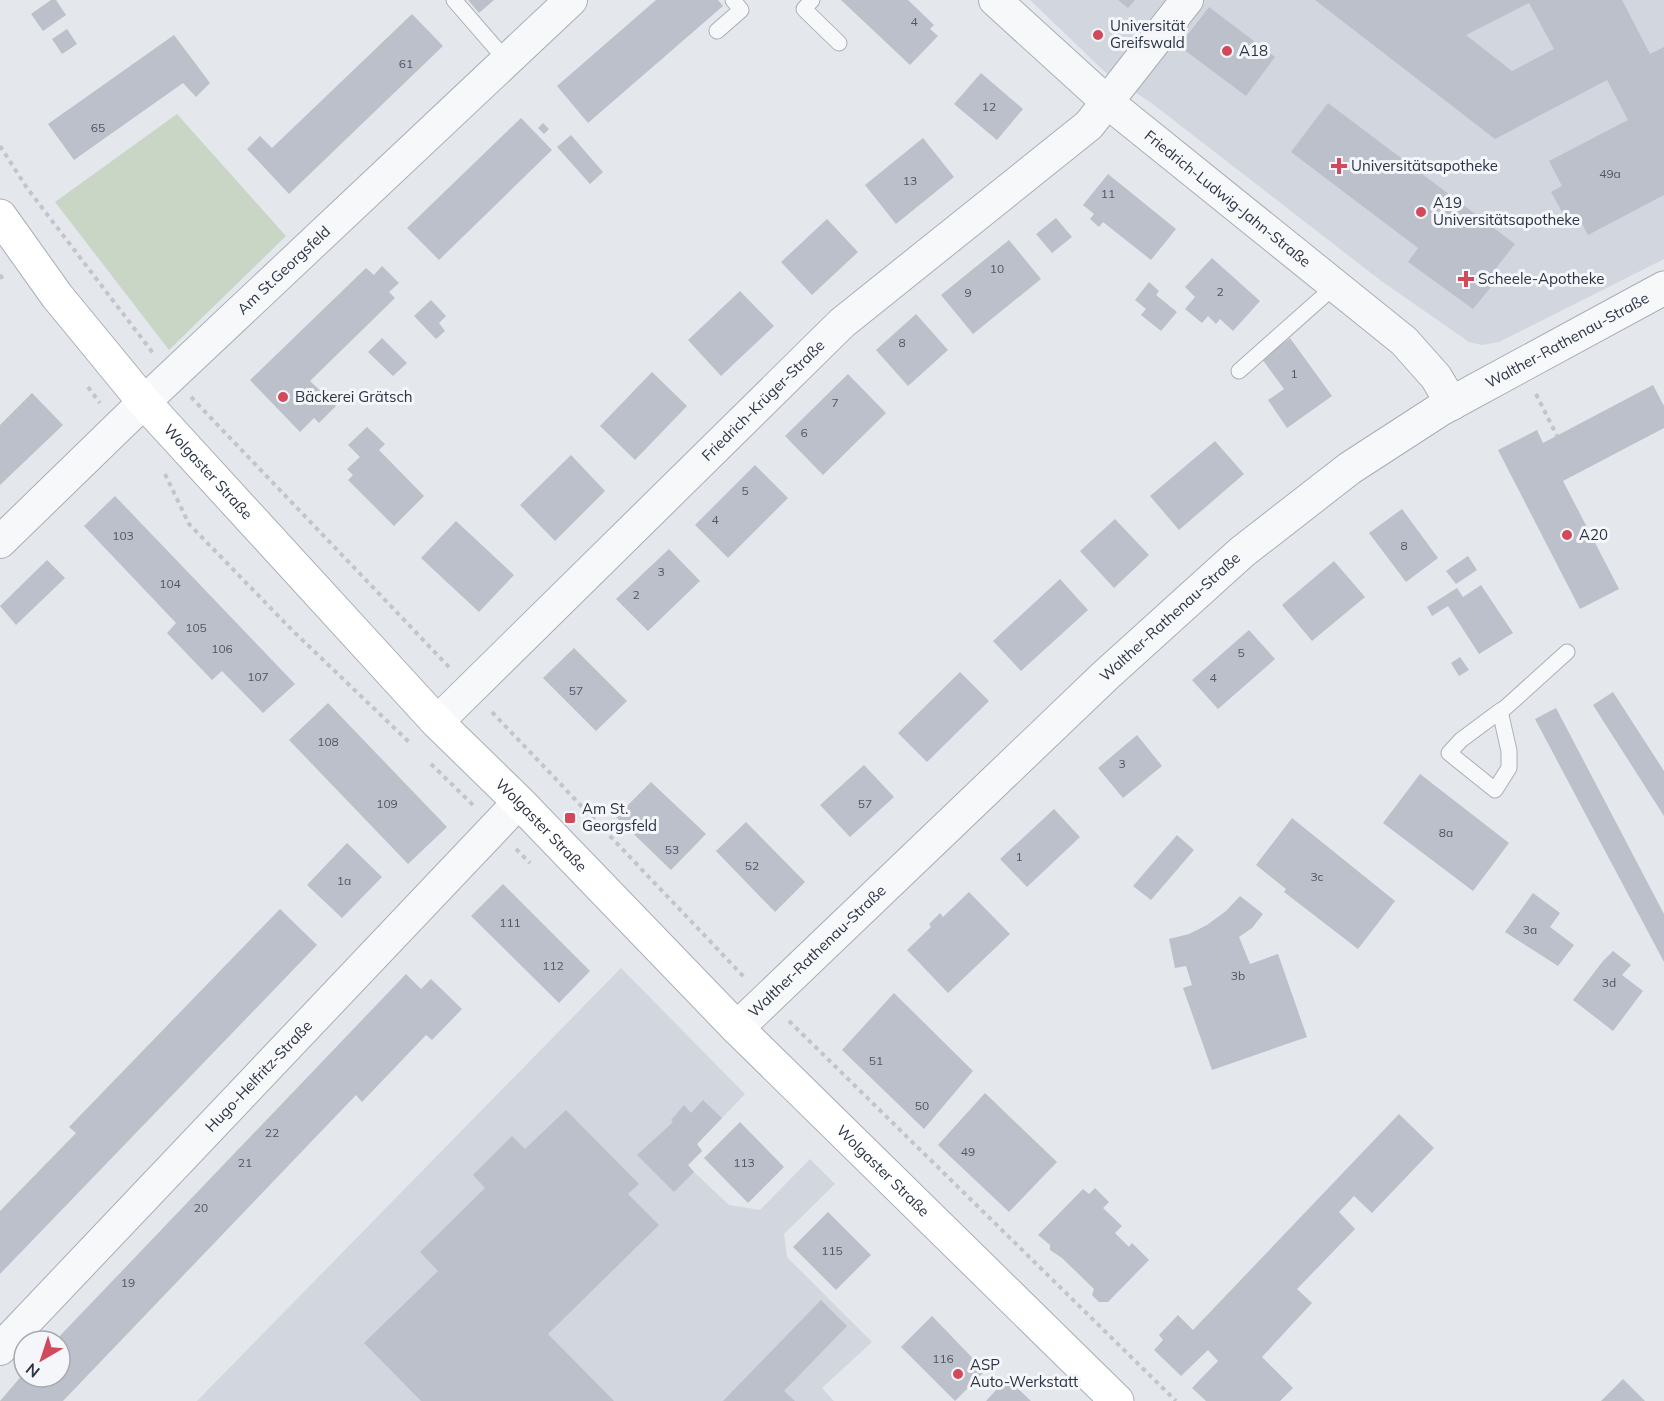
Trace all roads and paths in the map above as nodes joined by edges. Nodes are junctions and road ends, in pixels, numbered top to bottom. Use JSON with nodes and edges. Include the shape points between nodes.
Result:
{"nodes":[{"id":1,"x":454,"y":0,"type":"edge"},
{"id":2,"x":571,"y":0,"type":"edge"},
{"id":3,"x":732,"y":0,"type":"edge"},
{"id":4,"x":812,"y":0,"type":"edge"},
{"id":5,"x":995,"y":0,"type":"edge"},
{"id":6,"x":1187,"y":0,"type":"edge"},
{"id":7,"x":717,"y":31,"type":"dead end"},
{"id":8,"x":839,"y":43,"type":"dead end"},
{"id":9,"x":506,"y":60,"type":"junction"},
{"id":10,"x":1106,"y":102,"type":"junction"},
{"id":11,"x":0,"y":146,"type":"edge"},
{"id":12,"x":0,"y":216,"type":"edge"},
{"id":13,"x":1336,"y":285,"type":"junction"},
{"id":14,"x":1664,"y":288,"type":"edge"},
{"id":15,"x":1239,"y":371,"type":"dead end"},
{"id":16,"x":171,"y":377,"type":"junction"},
{"id":17,"x":1534,"y":390,"type":"dead end"},
{"id":18,"x":144,"y":402,"type":"junction"},
{"id":19,"x":1452,"y":404,"type":"junction"},
{"id":20,"x":1557,"y":436,"type":"dead end"},
{"id":21,"x":0,"y":542,"type":"edge"},
{"id":22,"x":1567,"y":652,"type":"dead end"},
{"id":23,"x":469,"y":688,"type":"junction"},
{"id":24,"x":1500,"y":711,"type":"junction"},
{"id":25,"x":436,"y":722,"type":"junction"},
{"id":26,"x":519,"y":802,"type":"junction"},
{"id":27,"x":766,"y":999,"type":"junction"},
{"id":28,"x":737,"y":1028,"type":"junction"},
{"id":29,"x":0,"y":1349,"type":"edge"},
{"id":30,"x":1117,"y":1401,"type":"edge"},
{"id":31,"x":1176,"y":1401,"type":"edge"}],
"edges":[{"from":1,"to":9,"type":"lane"},
{"from":2,"to":9,"type":"street","name":"Am St.Georgsfeld"},
{"from":3,"to":7,"type":"lane","via":[[741,10]]},
{"from":4,"to":8,"type":"lane","via":[[804,9]]},
{"from":5,"to":10,"type":"street","name":"Friedrich-Ludwig-Jahn-Straße"},
{"from":6,"to":10,"type":"street","name":"Friedrich-Krüger-Straße"},
{"from":9,"to":16,"type":"street","name":"Am St.Georgsfeld"},
{"from":10,"to":13,"type":"street","name":"Friedrich-Ludwig-Jahn-Straße"},
{"from":10,"to":23,"type":"street","name":"Friedrich-Krüger-Straße","via":[[1089,125],[842,323]]},
{"from":11,"to":16,"type":"path","via":[[27,188]]},
{"from":12,"to":18,"type":"main road","name":"Wolgaster Straße","via":[[57,296]]},
{"from":13,"to":15,"type":"lane"},
{"from":13,"to":19,"type":"street","name":"Friedrich-Ludwig-Jahn-Straße","via":[[1404,340],[1436,377]]},
{"from":14,"to":19,"type":"street","name":"Walther-Rathenau-Straße"},
{"from":16,"to":18,"type":"street","name":"Am St.Georgsfeld"},
{"from":16,"to":23,"type":"path"},
{"from":17,"to":20,"type":"path"},
{"from":18,"to":21,"type":"street","name":"Am St.Georgsfeld"},
{"from":18,"to":25,"type":"main road","name":"Wolgaster Straße"},
{"from":19,"to":27,"type":"street","name":"Walther-Rathenau-Straße","via":[[1350,468],[1242,552],[1106,675]]},
{"from":22,"to":24,"type":"lane"},
{"from":23,"to":25,"type":"street","name":"Friedrich-Krüger-Straße"},
{"from":23,"to":27,"type":"path"},
{"from":24,"to":24,"type":"lane","via":[[1449,753],[1495,790],[1509,768]]},
{"from":25,"to":26,"type":"main road","name":"Wolgaster Straße"},
{"from":26,"to":28,"type":"main road","name":"Wolgaster Straße"},
{"from":26,"to":29,"type":"street","name":"Hugo-Helfritz-Straße"},
{"from":27,"to":28,"type":"street","name":"Walther-Rathenau-Straße"},
{"from":27,"to":31,"type":"path"},
{"from":28,"to":30,"type":"main road","name":"Wolgaster Straße"}]}
